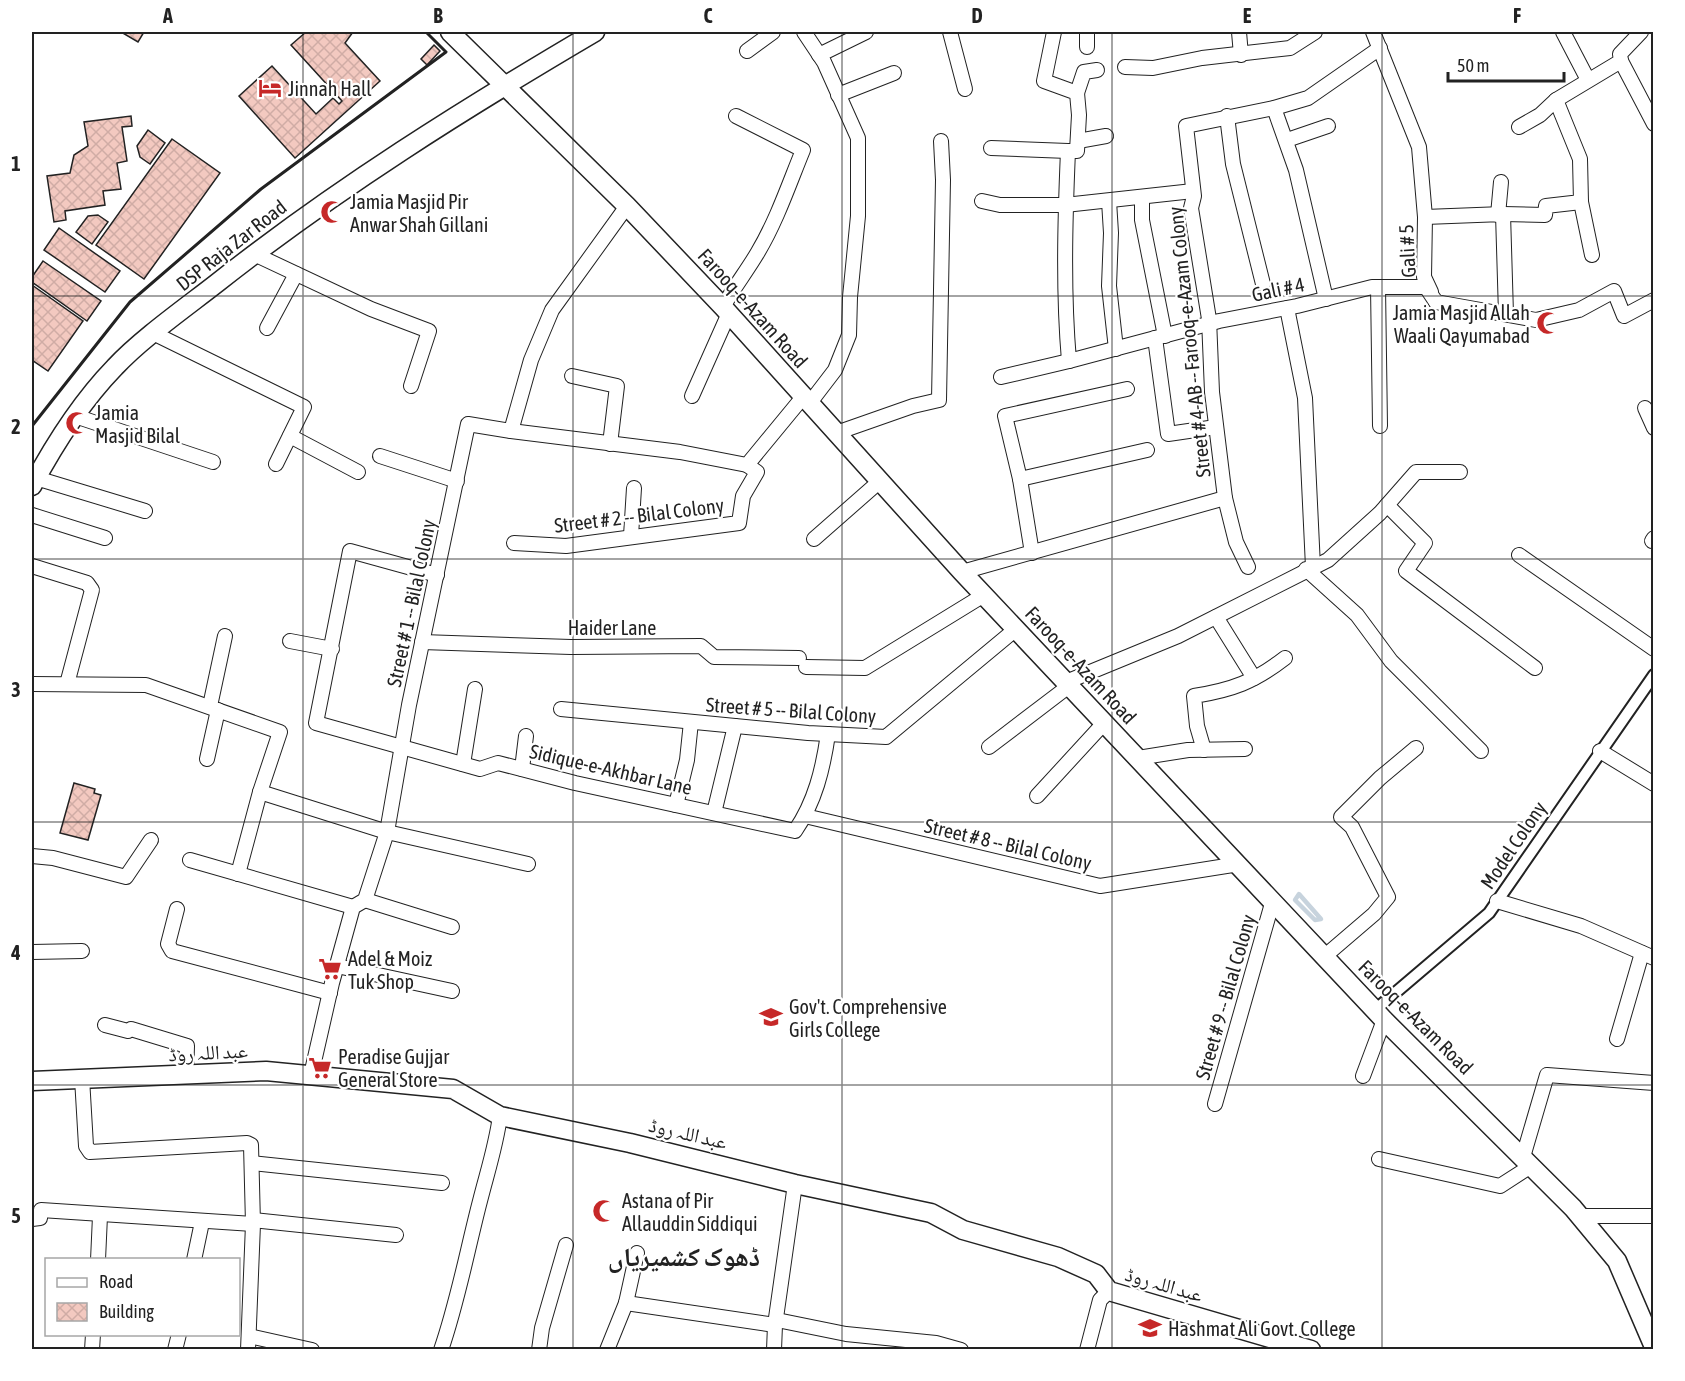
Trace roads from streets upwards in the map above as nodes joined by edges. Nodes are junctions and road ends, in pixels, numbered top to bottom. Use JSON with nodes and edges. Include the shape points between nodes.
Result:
{"nodes":[{"id":1,"x":450,"y":32,"type":"edge"},
{"id":2,"x":595,"y":32,"type":"edge"},
{"id":3,"x":773,"y":32,"type":"edge"},
{"id":4,"x":804,"y":32,"type":"edge"},
{"id":5,"x":866,"y":32,"type":"edge"},
{"id":6,"x":950,"y":32,"type":"edge"},
{"id":7,"x":1054,"y":32,"type":"edge"},
{"id":8,"x":1087,"y":32,"type":"edge"},
{"id":9,"x":1239,"y":32,"type":"edge"},
{"id":10,"x":1315,"y":32,"type":"edge"},
{"id":11,"x":1373,"y":32,"type":"edge"},
{"id":12,"x":1563,"y":32,"type":"edge"},
{"id":13,"x":1641,"y":32,"type":"edge"},
{"id":14,"x":1087,"y":46,"type":"dead end"},
{"id":15,"x":1380,"y":48,"type":"junction"},
{"id":16,"x":747,"y":51,"type":"dead end"},
{"id":17,"x":819,"y":55,"type":"junction"},
{"id":18,"x":1241,"y":55,"type":"junction"},
{"id":19,"x":1622,"y":61,"type":"junction"},
{"id":20,"x":1125,"y":67,"type":"dead end"},
{"id":21,"x":1097,"y":70,"type":"dead end"},
{"id":22,"x":894,"y":74,"type":"dead end"},
{"id":23,"x":1588,"y":81,"type":"junction"},
{"id":24,"x":503,"y":86,"type":"junction"},
{"id":25,"x":964,"y":89,"type":"dead end"},
{"id":26,"x":1077,"y":93,"type":"junction"},
{"id":27,"x":838,"y":95,"type":"junction"},
{"id":28,"x":1556,"y":100,"type":"junction"},
{"id":29,"x":1274,"y":108,"type":"junction"},
{"id":30,"x":1227,"y":116,"type":"junction"},
{"id":31,"x":736,"y":117,"type":"dead end"},
{"id":32,"x":1653,"y":124,"type":"edge"},
{"id":33,"x":1328,"y":126,"type":"dead end"},
{"id":34,"x":1519,"y":127,"type":"dead end"},
{"id":35,"x":1106,"y":136,"type":"dead end"},
{"id":36,"x":1287,"y":140,"type":"junction"},
{"id":37,"x":941,"y":141,"type":"dead end"},
{"id":38,"x":1073,"y":146,"type":"junction"},
{"id":39,"x":991,"y":148,"type":"dead end"},
{"id":40,"x":1501,"y":182,"type":"dead end"},
{"id":41,"x":1193,"y":191,"type":"junction"},
{"id":42,"x":1142,"y":198,"type":"junction"},
{"id":43,"x":982,"y":201,"type":"dead end"},
{"id":44,"x":1109,"y":201,"type":"junction"},
{"id":45,"x":1581,"y":202,"type":"junction"},
{"id":46,"x":1065,"y":205,"type":"junction"},
{"id":47,"x":627,"y":206,"type":"junction"},
{"id":48,"x":1500,"y":214,"type":"junction"},
{"id":49,"x":1425,"y":216,"type":"junction"},
{"id":50,"x":254,"y":254,"type":"junction"},
{"id":51,"x":1593,"y":255,"type":"dead end"},
{"id":52,"x":296,"y":274,"type":"junction"},
{"id":53,"x":1263,"y":284,"type":"dead end"},
{"id":54,"x":1378,"y":287,"type":"junction"},
{"id":55,"x":1326,"y":299,"type":"junction"},
{"id":56,"x":1653,"y":300,"type":"edge"},
{"id":57,"x":1436,"y":302,"type":"junction"},
{"id":58,"x":1287,"y":308,"type":"junction"},
{"id":59,"x":726,"y":310,"type":"junction"},
{"id":60,"x":1506,"y":314,"type":"junction"},
{"id":61,"x":1208,"y":325,"type":"junction"},
{"id":62,"x":267,"y":328,"type":"dead end"},
{"id":63,"x":155,"y":334,"type":"junction"},
{"id":64,"x":1160,"y":337,"type":"junction"},
{"id":65,"x":1120,"y":348,"type":"junction"},
{"id":66,"x":1069,"y":361,"type":"junction"},
{"id":67,"x":572,"y":376,"type":"dead end"},
{"id":68,"x":1001,"y":377,"type":"dead end"},
{"id":69,"x":411,"y":386,"type":"dead end"},
{"id":70,"x":1127,"y":389,"type":"dead end"},
{"id":71,"x":692,"y":396,"type":"dead end"},
{"id":72,"x":806,"y":400,"type":"junction"},
{"id":73,"x":1645,"y":408,"type":"dead end"},
{"id":74,"x":75,"y":416,"type":"junction"},
{"id":75,"x":1380,"y":426,"type":"dead end"},
{"id":76,"x":1216,"y":427,"type":"junction"},
{"id":77,"x":1653,"y":428,"type":"edge"},
{"id":78,"x":511,"y":431,"type":"junction"},
{"id":79,"x":836,"y":433,"type":"junction"},
{"id":80,"x":290,"y":436,"type":"junction"},
{"id":81,"x":610,"y":444,"type":"junction"},
{"id":82,"x":1147,"y":450,"type":"dead end"},
{"id":83,"x":380,"y":456,"type":"dead end"},
{"id":84,"x":213,"y":462,"type":"dead end"},
{"id":85,"x":276,"y":464,"type":"dead end"},
{"id":86,"x":747,"y":465,"type":"junction"},
{"id":87,"x":357,"y":471,"type":"dead end"},
{"id":88,"x":1460,"y":472,"type":"dead end"},
{"id":89,"x":1020,"y":479,"type":"junction"},
{"id":90,"x":457,"y":481,"type":"junction"},
{"id":91,"x":880,"y":481,"type":"junction"},
{"id":92,"x":34,"y":482,"type":"edge"},
{"id":93,"x":634,"y":488,"type":"dead end"},
{"id":94,"x":1225,"y":498,"type":"junction"},
{"id":95,"x":1387,"y":505,"type":"junction"},
{"id":96,"x":145,"y":511,"type":"dead end"},
{"id":97,"x":32,"y":515,"type":"edge"},
{"id":98,"x":631,"y":536,"type":"junction"},
{"id":99,"x":105,"y":538,"type":"dead end"},
{"id":100,"x":814,"y":539,"type":"dead end"},
{"id":101,"x":514,"y":543,"type":"dead end"},
{"id":102,"x":1032,"y":554,"type":"junction"},
{"id":103,"x":1519,"y":555,"type":"dead end"},
{"id":104,"x":32,"y":566,"type":"edge"},
{"id":105,"x":1248,"y":567,"type":"dead end"},
{"id":106,"x":1310,"y":568,"type":"junction"},
{"id":107,"x":962,"y":572,"type":"junction"},
{"id":108,"x":437,"y":575,"type":"junction"},
{"id":109,"x":984,"y":595,"type":"junction"},
{"id":110,"x":1216,"y":617,"type":"junction"},
{"id":111,"x":1016,"y":629,"type":"junction"},
{"id":112,"x":225,"y":636,"type":"dead end"},
{"id":113,"x":290,"y":641,"type":"dead end"},
{"id":114,"x":422,"y":642,"type":"junction"},
{"id":115,"x":332,"y":649,"type":"junction"},
{"id":116,"x":1653,"y":649,"type":"edge"},
{"id":117,"x":1285,"y":658,"type":"dead end"},
{"id":118,"x":1534,"y":668,"type":"dead end"},
{"id":119,"x":1653,"y":675,"type":"edge"},
{"id":120,"x":1254,"y":678,"type":"junction"},
{"id":121,"x":32,"y":684,"type":"edge"},
{"id":122,"x":67,"y":684,"type":"junction"},
{"id":123,"x":1068,"y":684,"type":"junction"},
{"id":124,"x":476,"y":689,"type":"dead end"},
{"id":125,"x":214,"y":708,"type":"junction"},
{"id":126,"x":561,"y":710,"type":"dead end"},
{"id":127,"x":691,"y":722,"type":"junction"},
{"id":128,"x":1104,"y":722,"type":"junction"},
{"id":129,"x":735,"y":726,"type":"junction"},
{"id":130,"x":828,"y":734,"type":"junction"},
{"id":131,"x":526,"y":736,"type":"dead end"},
{"id":132,"x":403,"y":747,"type":"junction"},
{"id":133,"x":989,"y":747,"type":"dead end"},
{"id":134,"x":1416,"y":748,"type":"dead end"},
{"id":135,"x":1204,"y":750,"type":"junction"},
{"id":136,"x":1245,"y":750,"type":"dead end"},
{"id":137,"x":1481,"y":751,"type":"dead end"},
{"id":138,"x":1600,"y":752,"type":"junction"},
{"id":139,"x":1138,"y":758,"type":"junction"},
{"id":140,"x":207,"y":759,"type":"dead end"},
{"id":141,"x":463,"y":764,"type":"junction"},
{"id":142,"x":522,"y":769,"type":"junction"},
{"id":143,"x":1653,"y":784,"type":"edge"},
{"id":144,"x":260,"y":792,"type":"junction"},
{"id":145,"x":1037,"y":796,"type":"dead end"},
{"id":146,"x":676,"y":805,"type":"junction"},
{"id":147,"x":714,"y":813,"type":"junction"},
{"id":148,"x":805,"y":816,"type":"junction"},
{"id":149,"x":387,"y":832,"type":"junction"},
{"id":150,"x":151,"y":840,"type":"dead end"},
{"id":151,"x":32,"y":856,"type":"edge"},
{"id":152,"x":190,"y":860,"type":"dead end"},
{"id":153,"x":528,"y":864,"type":"dead end"},
{"id":154,"x":1239,"y":864,"type":"junction"},
{"id":155,"x":238,"y":874,"type":"junction"},
{"id":156,"x":1273,"y":900,"type":"junction"},
{"id":157,"x":1497,"y":901,"type":"junction"},
{"id":158,"x":359,"y":903,"type":"junction"},
{"id":159,"x":177,"y":909,"type":"dead end"},
{"id":160,"x":452,"y":927,"type":"dead end"},
{"id":161,"x":82,"y":951,"type":"dead end"},
{"id":162,"x":32,"y":952,"type":"edge"},
{"id":163,"x":1325,"y":956,"type":"junction"},
{"id":164,"x":1648,"y":956,"type":"edge"},
{"id":165,"x":337,"y":966,"type":"junction"},
{"id":166,"x":452,"y":992,"type":"dead end"},
{"id":167,"x":330,"y":993,"type":"junction"},
{"id":168,"x":1379,"y":1015,"type":"junction"},
{"id":169,"x":105,"y":1025,"type":"dead end"},
{"id":170,"x":1617,"y":1039,"type":"dead end"},
{"id":171,"x":311,"y":1075,"type":"junction"},
{"id":172,"x":186,"y":1076,"type":"junction"},
{"id":173,"x":1363,"y":1076,"type":"dead end"},
{"id":174,"x":82,"y":1078,"type":"junction"},
{"id":175,"x":32,"y":1081,"type":"edge"},
{"id":176,"x":1653,"y":1083,"type":"edge"},
{"id":177,"x":1215,"y":1104,"type":"dead end"},
{"id":178,"x":500,"y":1116,"type":"junction"},
{"id":179,"x":1378,"y":1159,"type":"dead end"},
{"id":180,"x":1527,"y":1161,"type":"junction"},
{"id":181,"x":252,"y":1163,"type":"junction"},
{"id":182,"x":442,"y":1184,"type":"dead end"},
{"id":183,"x":795,"y":1184,"type":"junction"},
{"id":184,"x":100,"y":1216,"type":"junction"},
{"id":185,"x":1579,"y":1216,"type":"junction"},
{"id":186,"x":1653,"y":1216,"type":"edge"},
{"id":187,"x":32,"y":1219,"type":"edge"},
{"id":188,"x":202,"y":1222,"type":"junction"},
{"id":189,"x":253,"y":1222,"type":"junction"},
{"id":190,"x":396,"y":1235,"type":"dead end"},
{"id":191,"x":566,"y":1245,"type":"dead end"},
{"id":192,"x":637,"y":1253,"type":"dead end"},
{"id":193,"x":98,"y":1258,"type":"edge"},
{"id":194,"x":194,"y":1258,"type":"edge"},
{"id":195,"x":1109,"y":1291,"type":"junction"},
{"id":196,"x":626,"y":1303,"type":"junction"},
{"id":197,"x":776,"y":1322,"type":"junction"},
{"id":198,"x":248,"y":1343,"type":"edge"},
{"id":199,"x":1653,"y":1347,"type":"edge"},
{"id":200,"x":312,"y":1350,"type":"edge"},
{"id":201,"x":441,"y":1350,"type":"edge"},
{"id":202,"x":539,"y":1350,"type":"edge"},
{"id":203,"x":607,"y":1350,"type":"edge"},
{"id":204,"x":774,"y":1350,"type":"edge"},
{"id":205,"x":961,"y":1350,"type":"edge"},
{"id":206,"x":1087,"y":1350,"type":"edge"},
{"id":207,"x":1311,"y":1350,"type":"edge"}],
"edges":[{"from":1,"to":24,"type":"street","name":"Farooq-e-Azam Road"},
{"from":2,"to":24,"type":"street","name":"DSP Raja Zar Road"},
{"from":3,"to":16,"type":"street"},
{"from":4,"to":17,"type":"street"},
{"from":5,"to":17,"type":"street"},
{"from":6,"to":25,"type":"street"},
{"from":7,"to":26,"type":"street","via":[[1044,81]]},
{"from":8,"to":14,"type":"street"},
{"from":9,"to":18,"type":"street"},
{"from":10,"to":18,"type":"street","via":[[1290,48]]},
{"from":11,"to":15,"type":"street","name":"Gali # 5"},
{"from":12,"to":23,"type":"street"},
{"from":13,"to":19,"type":"street","via":[[1620,54]]},
{"from":15,"to":29,"type":"street","via":[[1308,98]]},
{"from":15,"to":49,"type":"street","name":"Gali # 5","via":[[1419,147]]},
{"from":17,"to":27,"type":"street"},
{"from":18,"to":20,"type":"street","via":[[1153,68]]},
{"from":19,"to":23,"type":"street"},
{"from":19,"to":32,"type":"street"},
{"from":21,"to":26,"type":"street","via":[[1084,72]]},
{"from":22,"to":27,"type":"street"},
{"from":23,"to":28,"type":"street"},
{"from":24,"to":47,"type":"street","name":"Farooq-e-Azam Road"},
{"from":24,"to":50,"type":"street","name":"DSP Raja Zar Road","via":[[418,139]]},
{"from":26,"to":38,"type":"street"},
{"from":27,"to":72,"type":"street","via":[[858,138],[858,216],[849,335],[835,370]]},
{"from":28,"to":34,"type":"street"},
{"from":28,"to":45,"type":"street","via":[[1580,159]]},
{"from":29,"to":30,"type":"street"},
{"from":29,"to":36,"type":"street"},
{"from":30,"to":41,"type":"street","name":"Street # 4-AB -- Farooq-e-Azam Colony","via":[[1186,126]]},
{"from":30,"to":53,"type":"street","via":[[1233,164]]},
{"from":31,"to":59,"type":"street","via":[[803,150],[777,214],[758,253],[738,279]]},
{"from":33,"to":36,"type":"street"},
{"from":35,"to":38,"type":"street"},
{"from":36,"to":55,"type":"street"},
{"from":37,"to":79,"type":"street","via":[[939,399]]},
{"from":38,"to":39,"type":"street"},
{"from":38,"to":46,"type":"street"},
{"from":40,"to":48,"type":"street"},
{"from":41,"to":42,"type":"street"},
{"from":41,"to":61,"type":"street","name":"Street # 4-AB -- Farooq-e-Azam Colony","via":[[1191,208]]},
{"from":42,"to":44,"type":"street"},
{"from":42,"to":64,"type":"street"},
{"from":43,"to":46,"type":"street","via":[[1000,205]]},
{"from":44,"to":46,"type":"street"},
{"from":44,"to":65,"type":"street","via":[[1109,286]]},
{"from":45,"to":48,"type":"street","via":[[1546,206],[1545,215]]},
{"from":45,"to":51,"type":"street"},
{"from":46,"to":66,"type":"street","via":[[1064,299]]},
{"from":47,"to":59,"type":"street","name":"Farooq-e-Azam Road"},
{"from":47,"to":78,"type":"street","via":[[552,310],[531,360]]},
{"from":48,"to":49,"type":"street"},
{"from":48,"to":60,"type":"street"},
{"from":49,"to":57,"type":"street","name":"Gali # 5","via":[[1424,277]]},
{"from":50,"to":52,"type":"street"},
{"from":50,"to":63,"type":"street","name":"DSP Raja Zar Road"},
{"from":52,"to":62,"type":"street"},
{"from":52,"to":69,"type":"street","via":[[429,331]]},
{"from":54,"to":55,"type":"street","name":"Gali # 4"},
{"from":54,"to":57,"type":"street","name":"Gali # 4","via":[[1426,287]]},
{"from":54,"to":75,"type":"street"},
{"from":55,"to":58,"type":"street","name":"Gali # 4"},
{"from":56,"to":60,"type":"street","name":"Gali # 5","via":[[1624,316],[1614,291],[1560,316],[1536,320]]},
{"from":57,"to":60,"type":"street","name":"Gali # 5"},
{"from":58,"to":61,"type":"street","name":"Gali # 4"},
{"from":58,"to":106,"type":"street","via":[[1305,398]]},
{"from":59,"to":71,"type":"street"},
{"from":59,"to":72,"type":"street","name":"Farooq-e-Azam Road"},
{"from":61,"to":64,"type":"street","name":"Gali # 4"},
{"from":61,"to":76,"type":"street","name":"Street # 4-AB -- Farooq-e-Azam Colony"},
{"from":63,"to":74,"type":"street","name":"DSP Raja Zar Road","via":[[115,366]]},
{"from":63,"to":80,"type":"street","via":[[301,405],[304,410]]},
{"from":64,"to":65,"type":"street","name":"Gali # 4"},
{"from":64,"to":76,"type":"street","via":[[1168,434]]},
{"from":65,"to":66,"type":"street","name":"Gali # 4"},
{"from":66,"to":68,"type":"street","name":"Gali # 4"},
{"from":67,"to":81,"type":"street","via":[[617,386]]},
{"from":70,"to":89,"type":"street","via":[[1005,416]]},
{"from":72,"to":79,"type":"street","name":"Farooq-e-Azam Road"},
{"from":72,"to":86,"type":"street"},
{"from":73,"to":77,"type":"street"},
{"from":74,"to":84,"type":"street"},
{"from":74,"to":92,"type":"street","name":"DSP Raja Zar Road","via":[[59,436]]},
{"from":76,"to":94,"type":"street","name":"Street # 4-AB -- Farooq-e-Azam Colony"},
{"from":78,"to":81,"type":"street"},
{"from":78,"to":90,"type":"street","name":"Street # 1 -- Bilal Colony","via":[[468,424]]},
{"from":79,"to":91,"type":"street","name":"Farooq-e-Azam Road"},
{"from":80,"to":85,"type":"street"},
{"from":80,"to":87,"type":"street"},
{"from":81,"to":86,"type":"street"},
{"from":82,"to":89,"type":"street"},
{"from":83,"to":90,"type":"street"},
{"from":86,"to":98,"type":"street","name":"Street # 2 -- Bilal Colony","via":[[757,472],[743,496],[739,523]]},
{"from":88,"to":95,"type":"street","via":[[1416,472]]},
{"from":89,"to":102,"type":"street"},
{"from":90,"to":108,"type":"street","name":"Street # 1 -- Bilal Colony"},
{"from":91,"to":100,"type":"street"},
{"from":91,"to":107,"type":"street","name":"Farooq-e-Azam Road"},
{"from":92,"to":96,"type":"street"},
{"from":93,"to":98,"type":"street"},
{"from":94,"to":102,"type":"street","name":"Street # 4-AB -- Farooq-e-Azam Colony"},
{"from":94,"to":105,"type":"street","via":[[1236,542]]},
{"from":95,"to":106,"type":"street","via":[[1328,560]]},
{"from":95,"to":118,"type":"street","via":[[1425,543],[1406,571]]},
{"from":97,"to":99,"type":"street"},
{"from":98,"to":101,"type":"street","name":"Street # 2 -- Bilal Colony","via":[[566,546]]},
{"from":102,"to":107,"type":"street","name":"Street # 4-AB -- Farooq-e-Azam Colony"},
{"from":103,"to":116,"type":"street"},
{"from":104,"to":122,"type":"street","via":[[87,583],[92,590]]},
{"from":106,"to":110,"type":"street"},
{"from":106,"to":137,"type":"street","via":[[1357,615],[1391,661]]},
{"from":107,"to":109,"type":"street","name":"Farooq-e-Azam Road"},
{"from":108,"to":114,"type":"street","name":"Street # 1 -- Bilal Colony"},
{"from":108,"to":115,"type":"street","via":[[350,550]]},
{"from":109,"to":111,"type":"street","name":"Farooq-e-Azam Road"},
{"from":109,"to":114,"type":"street","name":"Haider Lane","via":[[865,668],[714,657],[700,646]]},
{"from":110,"to":120,"type":"street"},
{"from":110,"to":123,"type":"street"},
{"from":111,"to":123,"type":"street","name":"Farooq-e-Azam Road"},
{"from":111,"to":130,"type":"street","name":"Street # 5 -- Bilal Colony","via":[[886,737]]},
{"from":112,"to":125,"type":"street"},
{"from":113,"to":115,"type":"street"},
{"from":114,"to":132,"type":"street","name":"Street # 1 -- Bilal Colony"},
{"from":115,"to":132,"type":"street","name":"Sidique-e-Akhbar Lane","via":[[316,723]]},
{"from":117,"to":120,"type":"street"},
{"from":119,"to":138,"type":"street","name":"Model Colony"},
{"from":120,"to":135,"type":"street","via":[[1231,690],[1194,696]]},
{"from":121,"to":122,"type":"street"},
{"from":122,"to":125,"type":"street","via":[[146,686]]},
{"from":123,"to":128,"type":"street","name":"Farooq-e-Azam Road"},
{"from":123,"to":133,"type":"street"},
{"from":124,"to":141,"type":"street"},
{"from":125,"to":140,"type":"street"},
{"from":125,"to":144,"type":"street","via":[[280,732]]},
{"from":126,"to":127,"type":"street","name":"Street # 5 -- Bilal Colony"},
{"from":127,"to":129,"type":"street","name":"Street # 5 -- Bilal Colony"},
{"from":127,"to":146,"type":"street"},
{"from":128,"to":139,"type":"street","name":"Farooq-e-Azam Road"},
{"from":128,"to":145,"type":"street"},
{"from":129,"to":130,"type":"street","name":"Street # 5 -- Bilal Colony"},
{"from":129,"to":147,"type":"street"},
{"from":130,"to":148,"type":"street","via":[[823,769]]},
{"from":131,"to":142,"type":"street"},
{"from":132,"to":141,"type":"street","name":"Sidique-e-Akhbar Lane"},
{"from":132,"to":149,"type":"street","name":"Street # 1 -- Bilal Colony"},
{"from":134,"to":163,"type":"street","via":[[1341,817],[1352,827],[1388,897]]},
{"from":135,"to":136,"type":"street"},
{"from":135,"to":139,"type":"street"},
{"from":138,"to":143,"type":"street"},
{"from":138,"to":157,"type":"street","name":"Model Colony"},
{"from":139,"to":154,"type":"street","name":"Farooq-e-Azam Road"},
{"from":141,"to":142,"type":"street","name":"Sidique-e-Akhbar Lane","via":[[480,769],[498,763]]},
{"from":142,"to":146,"type":"street","name":"Sidique-e-Akhbar Lane"},
{"from":144,"to":149,"type":"street"},
{"from":144,"to":155,"type":"street"},
{"from":146,"to":147,"type":"street","name":"Sidique-e-Akhbar Lane"},
{"from":147,"to":148,"type":"street","name":"Sidique-e-Akhbar Lane","via":[[795,831]]},
{"from":148,"to":154,"type":"street","name":"Street # 8 -- Bilal Colony","via":[[1100,886]]},
{"from":149,"to":153,"type":"street"},
{"from":149,"to":158,"type":"street","name":"Street # 1 -- Bilal Colony"},
{"from":150,"to":151,"type":"street","via":[[126,877]]},
{"from":152,"to":155,"type":"street"},
{"from":154,"to":156,"type":"street","name":"Farooq-e-Azam Road"},
{"from":155,"to":158,"type":"street"},
{"from":156,"to":163,"type":"street","name":"Farooq-e-Azam Road"},
{"from":156,"to":177,"type":"street","name":"Street # 9 -- Bilal Colony"},
{"from":157,"to":164,"type":"street","via":[[1581,926]]},
{"from":157,"to":168,"type":"street","name":"Model Colony","via":[[1489,913]]},
{"from":158,"to":160,"type":"street"},
{"from":158,"to":165,"type":"street","name":"Street # 1 -- Bilal Colony"},
{"from":159,"to":167,"type":"street","via":[[168,944],[172,951]]},
{"from":161,"to":162,"type":"street"},
{"from":163,"to":168,"type":"street","name":"Farooq-e-Azam Road"},
{"from":164,"to":170,"type":"street"},
{"from":165,"to":166,"type":"street"},
{"from":165,"to":167,"type":"street","name":"Street # 1 -- Bilal Colony"},
{"from":167,"to":171,"type":"street","name":"Street # 1 -- Bilal Colony"},
{"from":168,"to":173,"type":"street"},
{"from":168,"to":180,"type":"street","name":"Farooq-e-Azam Road"},
{"from":169,"to":172,"type":"street","via":[[187,1046]]},
{"from":171,"to":172,"type":"street","name":"عبد اللہ روڈ","via":[[266,1071]]},
{"from":171,"to":178,"type":"street","name":"عبد اللہ روڈ","via":[[453,1089]]},
{"from":172,"to":174,"type":"street","name":"عبد اللہ روڈ"},
{"from":174,"to":175,"type":"street","name":"عبد اللہ روڈ"},
{"from":174,"to":181,"type":"street","via":[[86,1146],[90,1152],[247,1143],[251,1145]]},
{"from":176,"to":180,"type":"street","via":[[1547,1075]]},
{"from":178,"to":183,"type":"street","name":"عبد اللہ روڈ"},
{"from":178,"to":201,"type":"street","via":[[457,1303]]},
{"from":179,"to":180,"type":"street","via":[[1500,1186]]},
{"from":180,"to":185,"type":"street","name":"Farooq-e-Azam Road"},
{"from":181,"to":182,"type":"street"},
{"from":181,"to":189,"type":"street"},
{"from":183,"to":195,"type":"street","name":"عبد اللہ روڈ","via":[[931,1213],[963,1230],[1058,1257],[1096,1274]]},
{"from":183,"to":197,"type":"street"},
{"from":184,"to":187,"type":"street","via":[[41,1210],[40,1218]]},
{"from":184,"to":188,"type":"street"},
{"from":184,"to":193,"type":"street"},
{"from":185,"to":186,"type":"street"},
{"from":185,"to":199,"type":"street","name":"Farooq-e-Azam Road","via":[[1617,1261]]},
{"from":188,"to":189,"type":"street"},
{"from":188,"to":194,"type":"street"},
{"from":189,"to":190,"type":"street"},
{"from":189,"to":198,"type":"street"},
{"from":191,"to":202,"type":"street"},
{"from":192,"to":196,"type":"street"},
{"from":195,"to":206,"type":"street","via":[[1100,1300]]},
{"from":195,"to":207,"type":"street","name":"عبد اللہ روڈ"},
{"from":196,"to":197,"type":"street"},
{"from":196,"to":203,"type":"street"},
{"from":197,"to":204,"type":"street"},
{"from":197,"to":205,"type":"street"},
{"from":198,"to":200,"type":"street"}]}
